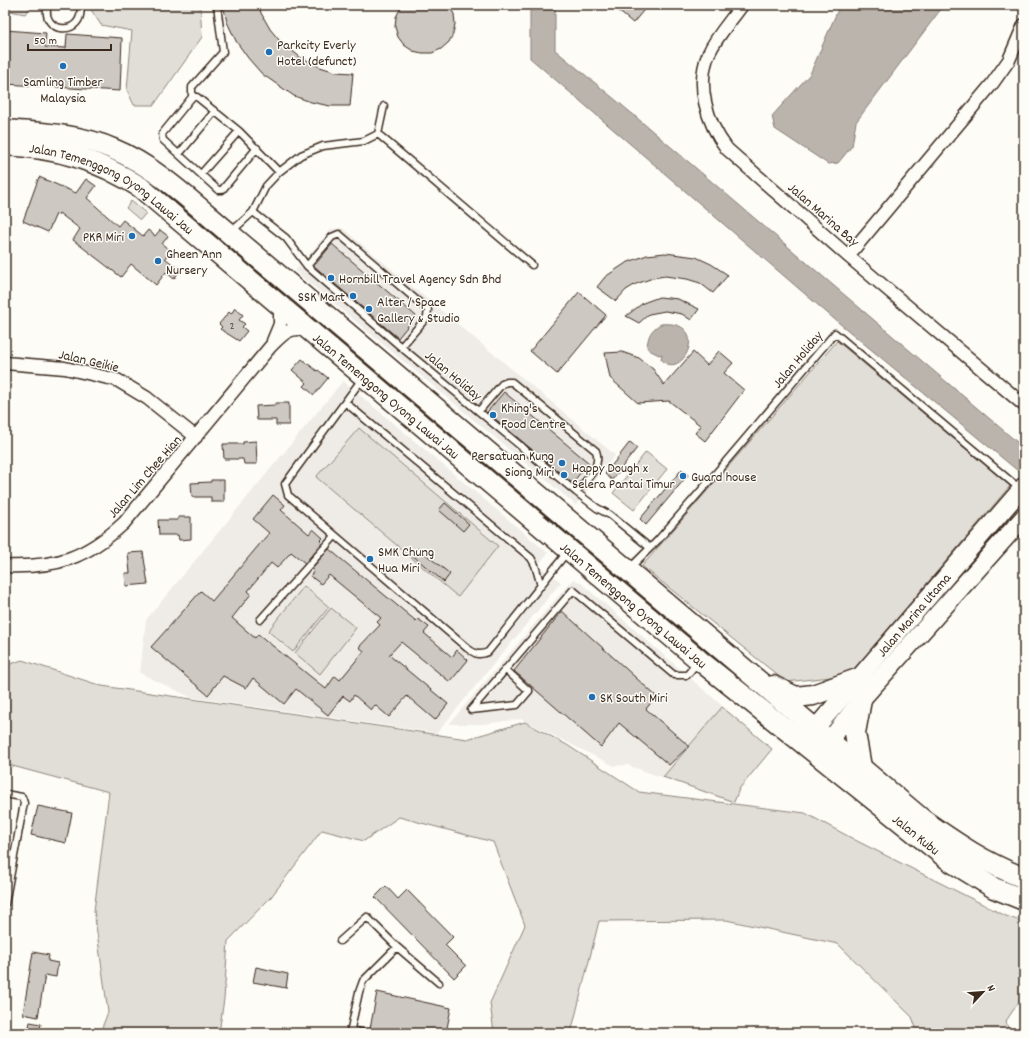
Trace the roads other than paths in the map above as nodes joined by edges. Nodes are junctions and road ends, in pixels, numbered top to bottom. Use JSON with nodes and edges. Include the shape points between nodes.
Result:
{"nodes":[{"id":1,"x":48,"y":5,"type":"edge"},
{"id":2,"x":80,"y":5,"type":"edge"},
{"id":3,"x":217,"y":5,"type":"edge"},
{"id":4,"x":742,"y":5,"type":"edge"},
{"id":5,"x":1024,"y":25,"type":"edge"},
{"id":6,"x":192,"y":97,"type":"junction"},
{"id":7,"x":384,"y":106,"type":"dead end"},
{"id":8,"x":215,"y":111,"type":"junction"},
{"id":9,"x":5,"y":130,"type":"edge"},
{"id":10,"x":239,"y":131,"type":"junction"},
{"id":11,"x":378,"y":134,"type":"junction"},
{"id":12,"x":5,"y":145,"type":"edge"},
{"id":13,"x":257,"y":148,"type":"junction"},
{"id":14,"x":179,"y":154,"type":"junction"},
{"id":15,"x":280,"y":172,"type":"junction"},
{"id":16,"x":201,"y":174,"type":"junction"},
{"id":17,"x":253,"y":212,"type":"junction"},
{"id":18,"x":182,"y":222,"type":"junction"},
{"id":19,"x":229,"y":233,"type":"junction"},
{"id":20,"x":848,"y":256,"type":"junction"},
{"id":21,"x":532,"y":265,"type":"dead end"},
{"id":22,"x":307,"y":266,"type":"junction"},
{"id":23,"x":256,"y":285,"type":"junction"},
{"id":24,"x":280,"y":305,"type":"junction"},
{"id":25,"x":310,"y":330,"type":"junction"},
{"id":26,"x":270,"y":347,"type":"junction"},
{"id":27,"x":401,"y":347,"type":"junction"},
{"id":28,"x":5,"y":362,"type":"edge"},
{"id":29,"x":364,"y":377,"type":"junction"},
{"id":30,"x":346,"y":403,"type":"junction"},
{"id":31,"x":1024,"y":406,"type":"edge"},
{"id":32,"x":479,"y":411,"type":"junction"},
{"id":33,"x":196,"y":437,"type":"junction"},
{"id":34,"x":1022,"y":488,"type":"edge"},
{"id":35,"x":576,"y":492,"type":"junction"},
{"id":36,"x":1024,"y":517,"type":"edge"},
{"id":37,"x":335,"y":536,"type":"junction"},
{"id":38,"x":649,"y":547,"type":"junction"},
{"id":39,"x":570,"y":549,"type":"junction"},
{"id":40,"x":5,"y":566,"type":"edge"},
{"id":41,"x":628,"y":570,"type":"junction"},
{"id":42,"x":541,"y":586,"type":"junction"},
{"id":43,"x":260,"y":620,"type":"dead end"},
{"id":44,"x":699,"y":660,"type":"junction"},
{"id":45,"x":505,"y":669,"type":"junction"},
{"id":46,"x":751,"y":676,"type":"junction"},
{"id":47,"x":860,"y":678,"type":"junction"},
{"id":48,"x":861,"y":700,"type":"junction"},
{"id":49,"x":816,"y":742,"type":"junction"},
{"id":50,"x":861,"y":767,"type":"junction"},
{"id":51,"x":5,"y":794,"type":"edge"},
{"id":52,"x":1024,"y":878,"type":"edge"},
{"id":53,"x":1024,"y":900,"type":"edge"},
{"id":54,"x":5,"y":904,"type":"edge"},
{"id":55,"x":340,"y":941,"type":"dead end"},
{"id":56,"x":397,"y":948,"type":"junction"},
{"id":57,"x":439,"y":983,"type":"dead end"},
{"id":58,"x":350,"y":1032,"type":"edge"},
{"id":59,"x":364,"y":1033,"type":"edge"}],
"edges":[{"from":1,"to":2,"type":"lane","via":[[48,18],[51,23],[61,28],[73,26],[77,22],[81,11]]},
{"from":3,"to":6,"type":"lane","via":[[223,52],[192,88]]},
{"from":4,"to":20,"type":"street","name":"Jalan Marina Bay","via":[[708,54],[704,88],[710,121],[727,149]]},
{"from":5,"to":20,"type":"street","via":[[1009,60],[992,84]]},
{"from":6,"to":8,"type":"lane","via":[[197,97]]},
{"from":6,"to":14,"type":"lane","via":[[162,134],[163,140]]},
{"from":7,"to":11,"type":"lane"},
{"from":8,"to":10,"type":"lane"},
{"from":8,"to":14,"type":"lane"},
{"from":9,"to":19,"type":"main road","name":"Jalan Temenggong Oyong Lawai Jau","via":[[74,137],[113,149],[154,171]]},
{"from":10,"to":13,"type":"lane"},
{"from":10,"to":16,"type":"lane"},
{"from":11,"to":15,"type":"lane","via":[[364,140],[323,146],[301,156]]},
{"from":11,"to":21,"type":"lane"},
{"from":12,"to":18,"type":"main road","name":"Jalan Temenggong Oyong Lawai Jau","via":[[56,150],[98,164],[140,187]]},
{"from":13,"to":15,"type":"lane"},
{"from":13,"to":16,"type":"lane","via":[[222,190],[218,190]]},
{"from":14,"to":16,"type":"lane"},
{"from":15,"to":17,"type":"lane","via":[[266,186]]},
{"from":17,"to":19,"type":"lane"},
{"from":17,"to":22,"type":"lane","name":"Jalan Holiday","via":[[286,238]]},
{"from":18,"to":19,"type":"main road"},
{"from":18,"to":23,"type":"main road","name":"Jalan Temenggong Oyong Lawai Jau"},
{"from":19,"to":23,"type":"main road"},
{"from":19,"to":41,"type":"main road","name":"Jalan Temenggong Oyong Lawai Jau"},
{"from":20,"to":31,"type":"street","name":"Jalan Marina Bay"},
{"from":22,"to":27,"type":"lane","name":"Jalan Holiday"},
{"from":22,"to":27,"type":"lane","via":[[332,237],[339,234],[422,304],[428,310],[427,317]]},
{"from":23,"to":24,"type":"main road","name":"Jalan Temenggong Oyong Lawai Jau"},
{"from":24,"to":25,"type":"main road","name":"Jalan Temenggong Oyong Lawai Jau"},
{"from":24,"to":26,"type":"street","name":"Jalan Lim Chee Hian","via":[[280,324]]},
{"from":25,"to":26,"type":"street","name":"Jalan Lim Chee Hian","via":[[290,329]]},
{"from":25,"to":29,"type":"main road","name":"Jalan Temenggong Oyong Lawai Jau"},
{"from":26,"to":33,"type":"street","name":"Jalan Lim Chee Hian"},
{"from":27,"to":32,"type":"lane","name":"Jalan Holiday"},
{"from":28,"to":33,"type":"street","name":"Jalan Geikie","via":[[65,368],[117,380],[147,398]]},
{"from":29,"to":30,"type":"lane"},
{"from":29,"to":39,"type":"main road","name":"Jalan Temenggong Oyong Lawai Jau"},
{"from":30,"to":37,"type":"lane","via":[[285,484],[288,495]]},
{"from":30,"to":42,"type":"lane","via":[[531,558]]},
{"from":32,"to":35,"type":"lane","name":"Jalan Holiday"},
{"from":32,"to":35,"type":"lane","via":[[502,384],[512,382],[596,451],[598,464]]},
{"from":33,"to":40,"type":"street","name":"Jalan Lim Chee Hian","via":[[124,523],[105,540],[84,553],[60,562],[33,567]]},
{"from":34,"to":38,"type":"lane","name":"Jalan Holiday","via":[[835,333],[705,486]]},
{"from":34,"to":47,"type":"main road","name":"Jalan Marina Utama"},
{"from":35,"to":38,"type":"lane","name":"Jalan Holiday","via":[[610,515]]},
{"from":36,"to":48,"type":"main road","name":"Jalan Marina Utama"},
{"from":37,"to":42,"type":"lane","via":[[474,653],[481,655],[488,652]]},
{"from":37,"to":43,"type":"lane"},
{"from":38,"to":41,"type":"lane","name":"Jalan Holiday"},
{"from":39,"to":42,"type":"lane"},
{"from":39,"to":44,"type":"main road","name":"Jalan Temenggong Oyong Lawai Jau"},
{"from":41,"to":46,"type":"main road","name":"Jalan Temenggong Oyong Lawai Jau"},
{"from":44,"to":45,"type":"lane","via":[[687,675],[674,675],[573,590]]},
{"from":44,"to":49,"type":"main road","name":"Jalan Temenggong Oyong Lawai Jau"},
{"from":45,"to":45,"type":"lane","via":[[500,675],[471,710],[517,705],[529,691]]},
{"from":46,"to":47,"type":"main road","via":[[796,697],[813,695]]},
{"from":46,"to":49,"type":"main road","name":"Jalan Temenggong Oyong Lawai Jau"},
{"from":47,"to":49,"type":"main road","name":"Jalan Marina Utama"},
{"from":48,"to":49,"type":"main road","name":"Jalan Marina Utama"},
{"from":48,"to":50,"type":"main road","via":[[855,734]]},
{"from":49,"to":50,"type":"main road","name":"Jalan Kubu"},
{"from":49,"to":53,"type":"main road","name":"Jalan Kubu","via":[[950,861],[994,888]]},
{"from":50,"to":52,"type":"main road","name":"Jalan Kubu","via":[[923,820],[959,846],[995,867]]},
{"from":51,"to":54,"type":"lane","via":[[22,797],[24,803]]},
{"from":55,"to":56,"type":"lane","via":[[367,917]]},
{"from":56,"to":57,"type":"lane"},
{"from":56,"to":58,"type":"lane","via":[[363,981]]},
{"from":58,"to":59,"type":"lane"}]}
